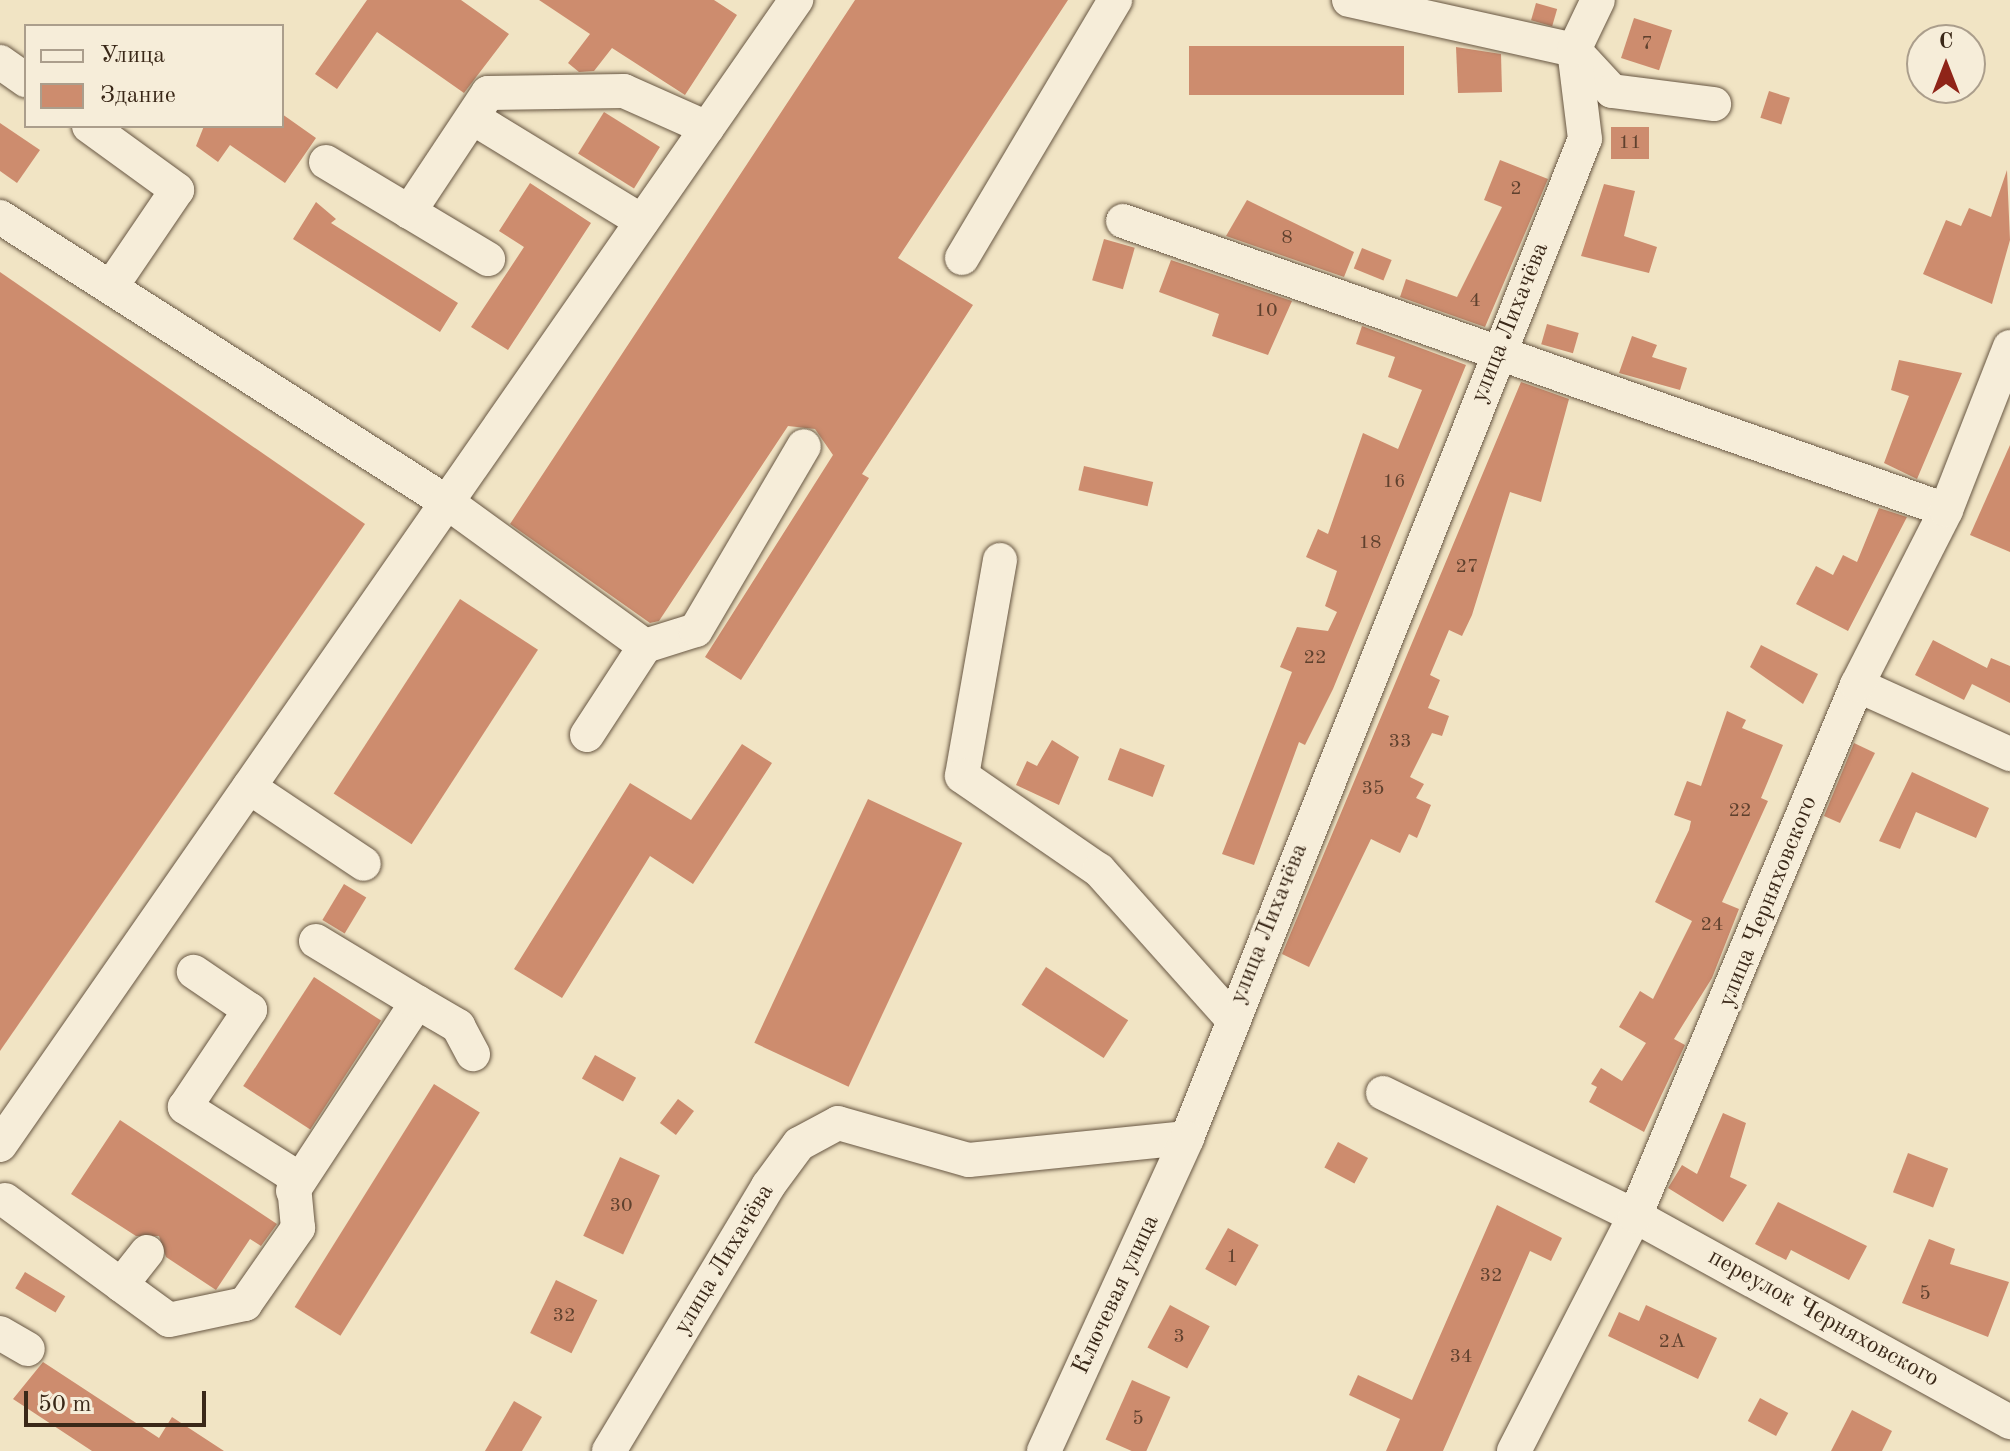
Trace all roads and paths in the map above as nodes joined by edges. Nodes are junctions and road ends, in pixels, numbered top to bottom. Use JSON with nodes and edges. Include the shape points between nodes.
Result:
{"nodes":[{"id":1,"x":796,"y":0,"type":"edge"},
{"id":2,"x":1115,"y":0,"type":"edge"},
{"id":3,"x":1349,"y":0,"type":"edge"},
{"id":4,"x":1598,"y":0,"type":"edge"},
{"id":5,"x":1574,"y":50,"type":"junction"},
{"id":6,"x":0,"y":62,"type":"edge"},
{"id":7,"x":24,"y":79,"type":"edge"},
{"id":8,"x":1714,"y":104,"type":"dead end"},
{"id":9,"x":473,"y":118,"type":"junction"},
{"id":10,"x":92,"y":128,"type":"edge"},
{"id":11,"x":707,"y":128,"type":"junction"},
{"id":12,"x":326,"y":162,"type":"dead end"},
{"id":13,"x":409,"y":212,"type":"junction"},
{"id":14,"x":0,"y":217,"type":"edge"},
{"id":15,"x":642,"y":221,"type":"junction"},
{"id":16,"x":1123,"y":221,"type":"dead end"},
{"id":17,"x":962,"y":258,"type":"dead end"},
{"id":18,"x":488,"y":259,"type":"dead end"},
{"id":19,"x":111,"y":287,"type":"junction"},
{"id":20,"x":2010,"y":347,"type":"edge"},
{"id":21,"x":1498,"y":357,"type":"junction"},
{"id":22,"x":804,"y":446,"type":"dead end"},
{"id":23,"x":448,"y":503,"type":"junction"},
{"id":24,"x":1946,"y":510,"type":"junction"},
{"id":25,"x":1000,"y":560,"type":"dead end"},
{"id":26,"x":645,"y":646,"type":"junction"},
{"id":27,"x":1857,"y":685,"type":"junction"},
{"id":28,"x":587,"y":735,"type":"dead end"},
{"id":29,"x":2010,"y":754,"type":"edge"},
{"id":30,"x":249,"y":787,"type":"junction"},
{"id":31,"x":364,"y":864,"type":"dead end"},
{"id":32,"x":316,"y":941,"type":"dead end"},
{"id":33,"x":194,"y":972,"type":"dead end"},
{"id":34,"x":417,"y":1002,"type":"junction"},
{"id":35,"x":1232,"y":1019,"type":"junction"},
{"id":36,"x":473,"y":1054,"type":"dead end"},
{"id":37,"x":1383,"y":1093,"type":"dead end"},
{"id":38,"x":1187,"y":1138,"type":"junction"},
{"id":39,"x":0,"y":1145,"type":"edge"},
{"id":40,"x":293,"y":1191,"type":"junction"},
{"id":41,"x":2,"y":1205,"type":"edge"},
{"id":42,"x":1635,"y":1216,"type":"junction"},
{"id":43,"x":147,"y":1252,"type":"dead end"},
{"id":44,"x":121,"y":1285,"type":"junction"},
{"id":45,"x":2010,"y":1422,"type":"edge"},
{"id":46,"x":609,"y":1451,"type":"edge"},
{"id":47,"x":1044,"y":1451,"type":"edge"},
{"id":48,"x":1514,"y":1451,"type":"edge"}],
"edges":[{"from":1,"to":11,"type":"street"},
{"from":2,"to":17,"type":"street"},
{"from":3,"to":5,"type":"street"},
{"from":4,"to":5,"type":"street"},
{"from":5,"to":8,"type":"street","via":[[1612,91]]},
{"from":5,"to":21,"type":"street","name":"улица Лихачёва","via":[[1585,139]]},
{"from":6,"to":7,"type":"street"},
{"from":9,"to":11,"type":"street","via":[[488,93],[624,91]]},
{"from":9,"to":13,"type":"street"},
{"from":9,"to":15,"type":"street"},
{"from":10,"to":19,"type":"street","via":[[177,190]]},
{"from":11,"to":15,"type":"street"},
{"from":12,"to":13,"type":"street"},
{"from":13,"to":18,"type":"street"},
{"from":14,"to":19,"type":"street"},
{"from":15,"to":23,"type":"street"},
{"from":16,"to":21,"type":"street"},
{"from":19,"to":23,"type":"street"},
{"from":20,"to":24,"type":"street","name":"улица Черняховского"},
{"from":21,"to":24,"type":"street"},
{"from":21,"to":35,"type":"street","name":"улица Лихачёва"},
{"from":22,"to":26,"type":"street","via":[[696,630]]},
{"from":23,"to":26,"type":"street"},
{"from":23,"to":30,"type":"street"},
{"from":24,"to":27,"type":"street","name":"улица Черняховского"},
{"from":25,"to":35,"type":"street","via":[[962,776],[1099,870]]},
{"from":26,"to":28,"type":"street"},
{"from":27,"to":29,"type":"street"},
{"from":27,"to":42,"type":"street","name":"улица Черняховского"},
{"from":30,"to":31,"type":"street"},
{"from":30,"to":39,"type":"street"},
{"from":32,"to":34,"type":"street"},
{"from":33,"to":40,"type":"street","via":[[250,1010],[185,1107],[293,1175]]},
{"from":34,"to":36,"type":"street","via":[[458,1026]]},
{"from":34,"to":40,"type":"street"},
{"from":35,"to":38,"type":"street","name":"улица Лихачёва"},
{"from":37,"to":42,"type":"street","name":"переулок Черняховского"},
{"from":38,"to":46,"type":"street","name":"улица Лихачёва","via":[[969,1160],[838,1123],[799,1144],[768,1186]]},
{"from":38,"to":47,"type":"street","name":"Ключевая улица"},
{"from":40,"to":44,"type":"street","via":[[298,1228],[245,1304],[169,1320]]},
{"from":41,"to":44,"type":"street"},
{"from":42,"to":45,"type":"street","name":"переулок Черняховского"},
{"from":42,"to":48,"type":"street","name":"улица Черняховского"},
{"from":43,"to":44,"type":"street"}]}
